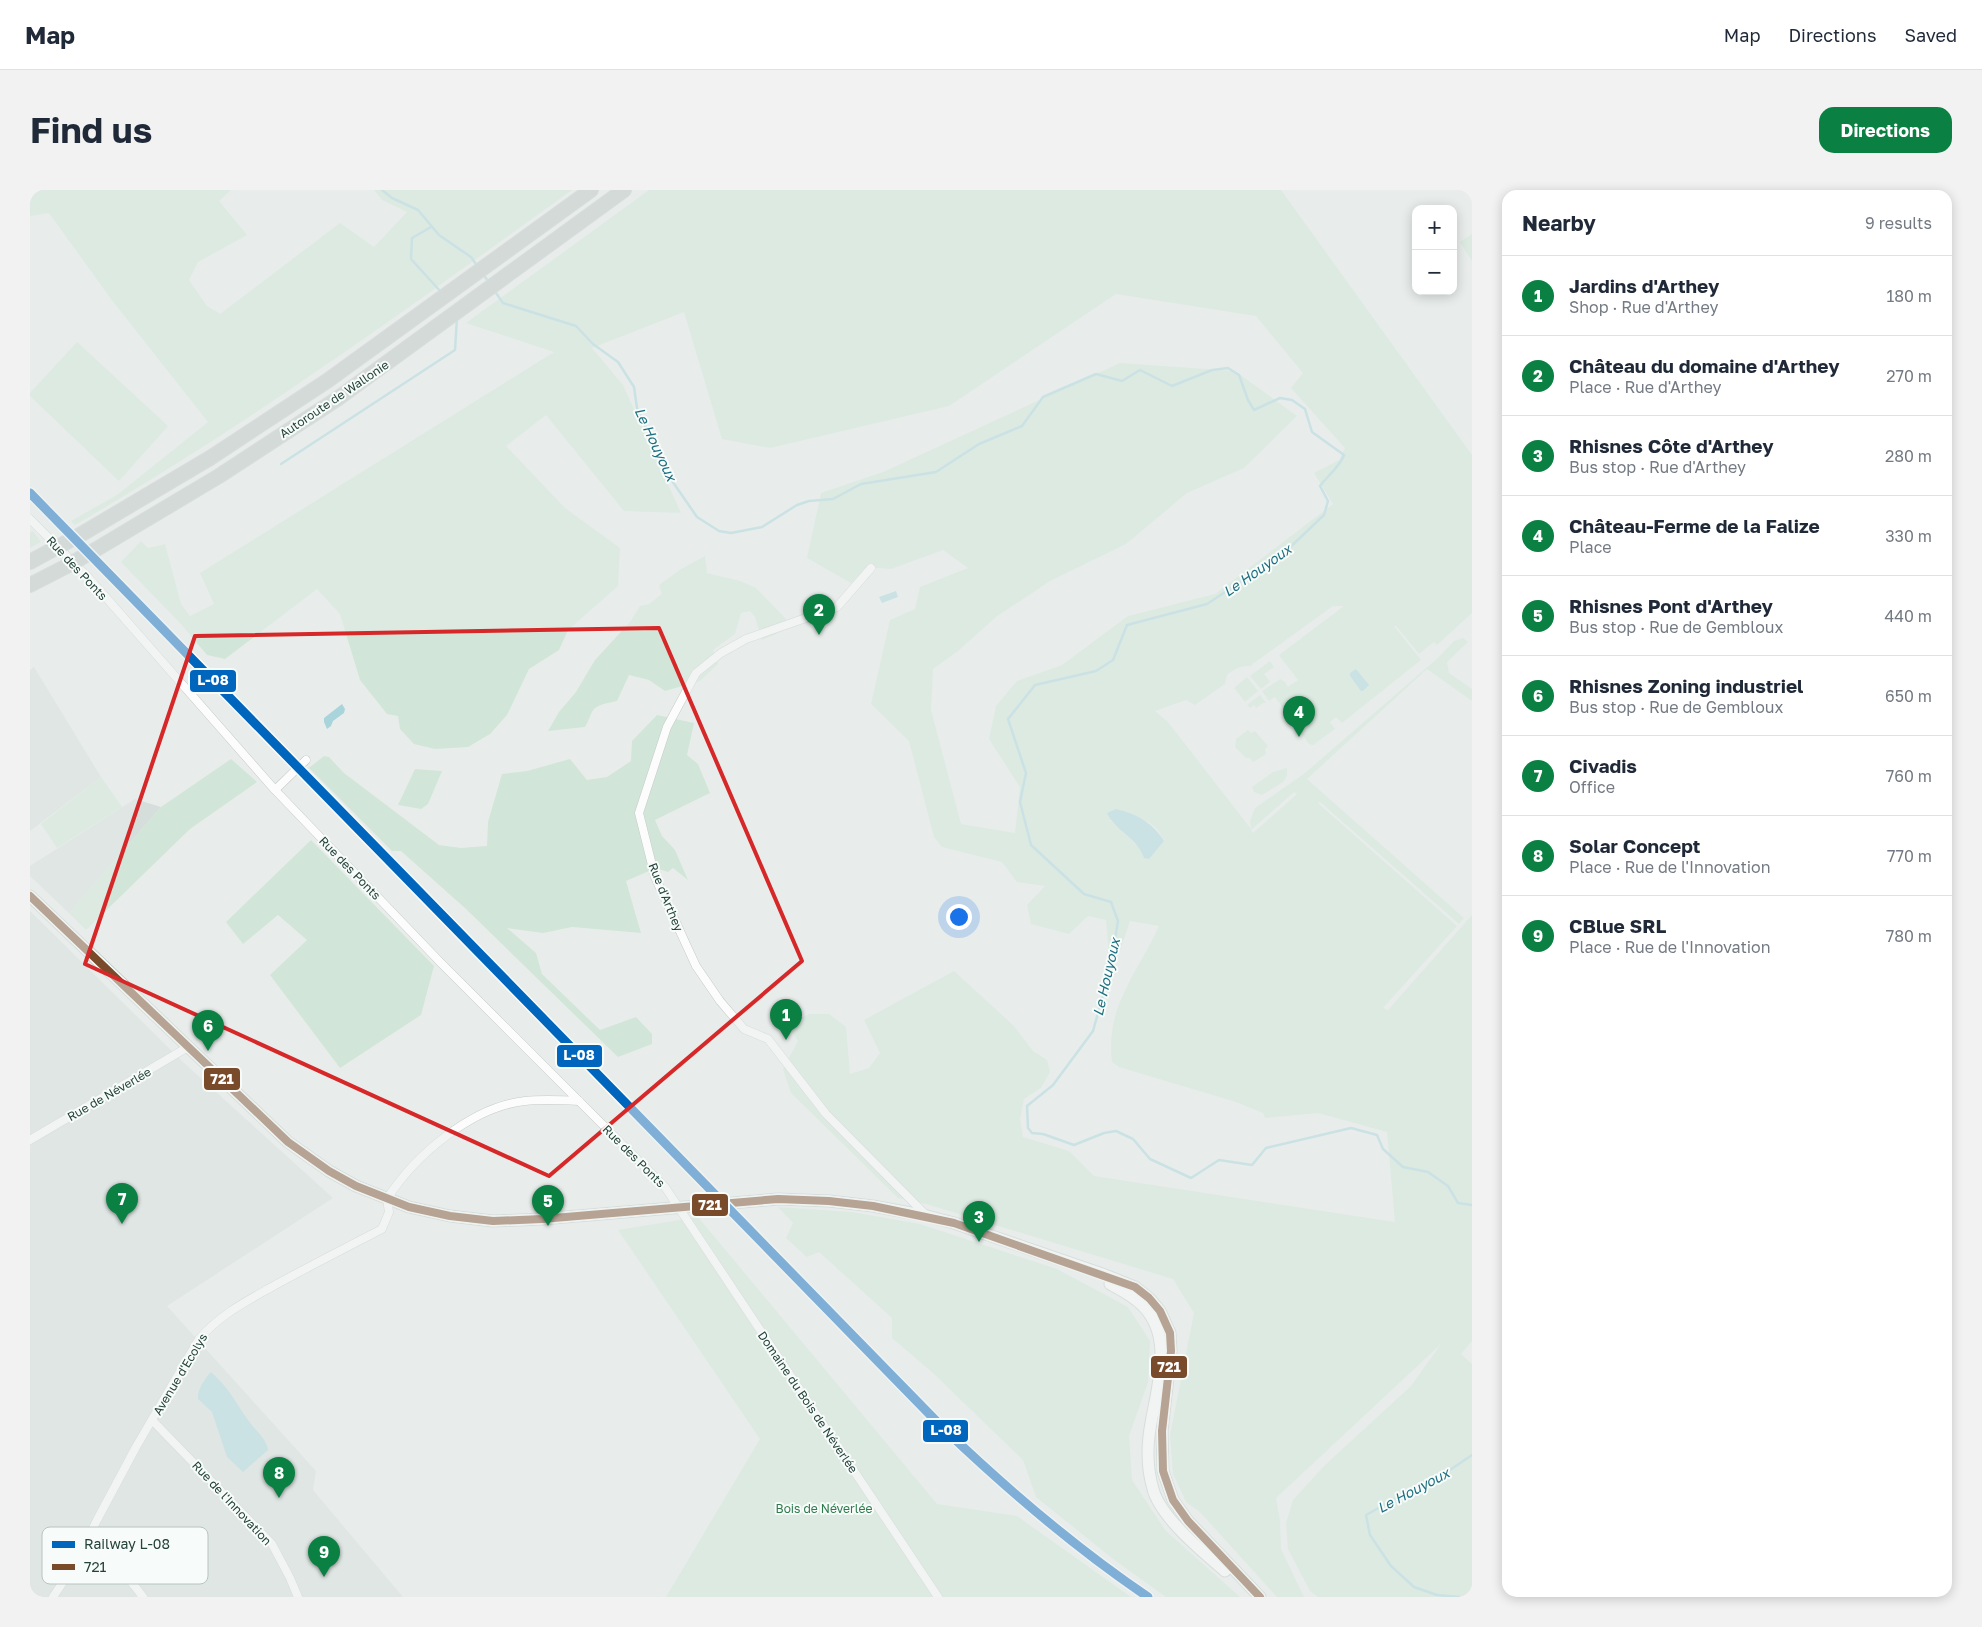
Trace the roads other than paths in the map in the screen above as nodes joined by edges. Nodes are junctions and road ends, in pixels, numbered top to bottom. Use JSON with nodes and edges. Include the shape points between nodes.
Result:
{"nodes":[{"id":1,"x":591,"y":190,"type":"edge"},
{"id":2,"x":624,"y":190,"type":"edge"},
{"id":3,"x":30,"y":519,"type":"edge"},
{"id":4,"x":30,"y":562,"type":"edge"},
{"id":5,"x":871,"y":568,"type":"dead end"},
{"id":6,"x":30,"y":586,"type":"edge"},
{"id":7,"x":306,"y":760,"type":"dead end"},
{"id":8,"x":275,"y":790,"type":"junction"},
{"id":9,"x":30,"y":896,"type":"edge"},
{"id":10,"x":188,"y":1047,"type":"junction"},
{"id":11,"x":579,"y":1101,"type":"junction"},
{"id":12,"x":30,"y":1140,"type":"edge"},
{"id":13,"x":387,"y":1199,"type":"junction"},
{"id":14,"x":679,"y":1208,"type":"junction"},
{"id":15,"x":926,"y":1216,"type":"junction"},
{"id":16,"x":152,"y":1420,"type":"junction"},
{"id":17,"x":94,"y":1527,"type":"edge"},
{"id":18,"x":61,"y":1584,"type":"edge"},
{"id":19,"x":133,"y":1584,"type":"edge"},
{"id":20,"x":53,"y":1597,"type":"edge"},
{"id":21,"x":143,"y":1597,"type":"edge"},
{"id":22,"x":298,"y":1597,"type":"edge"},
{"id":23,"x":938,"y":1597,"type":"edge"},
{"id":24,"x":1258,"y":1597,"type":"edge"}],
"edges":[{"from":1,"to":4,"type":"highway","name":"Autoroute de Wallonie","bridge":true,"via":[[327,381],[210,458]]},
{"from":2,"to":6,"type":"highway","name":"Autoroute de Wallonie","bridge":true,"via":[[336,398],[219,476]]},
{"from":3,"to":8,"type":"street","name":"Rue des Ponts","via":[[88,578]]},
{"from":5,"to":15,"type":"street","name":"Rue d'Arthey","via":[[837,608],[746,639],[696,673],[667,727],[639,813],[655,876],[696,966],[720,1001],[744,1029],[768,1039],[826,1114]]},
{"from":7,"to":8,"type":"street"},
{"from":8,"to":11,"type":"street","name":"Rue des Ponts"},
{"from":9,"to":10,"type":"main road"},
{"from":10,"to":12,"type":"street","name":"Rue de Néverlée"},
{"from":10,"to":13,"type":"main road","via":[[295,1147],[329,1171]]},
{"from":11,"to":13,"type":"street","via":[[524,1101],[496,1109],[457,1127],[422,1158]]},
{"from":11,"to":14,"type":"street","name":"Rue des Ponts","via":[[665,1187]]},
{"from":13,"to":14,"type":"main road","via":[[450,1216],[493,1221]]},
{"from":13,"to":16,"type":"street","name":"Avenue d'Ecolys","via":[[389,1212],[382,1229],[227,1312],[212,1324],[199,1339]]},
{"from":14,"to":15,"type":"main road","via":[[778,1199],[873,1206]]},
{"from":14,"to":23,"type":"street","name":"Domaine du Bois de Néverlée"},
{"from":15,"to":24,"type":"main road","via":[[1106,1275],[1135,1287],[1149,1298],[1160,1311],[1170,1333],[1162,1432],[1163,1472],[1173,1500],[1194,1528]]},
{"from":16,"to":17,"type":"street","name":"Avenue d'Ecolys"},
{"from":16,"to":22,"type":"street","name":"Rue de l'Innovation","via":[[272,1544]]},
{"from":18,"to":20,"type":"street","name":"Avenue d'Ecolys"},
{"from":19,"to":21,"type":"street"}]}
